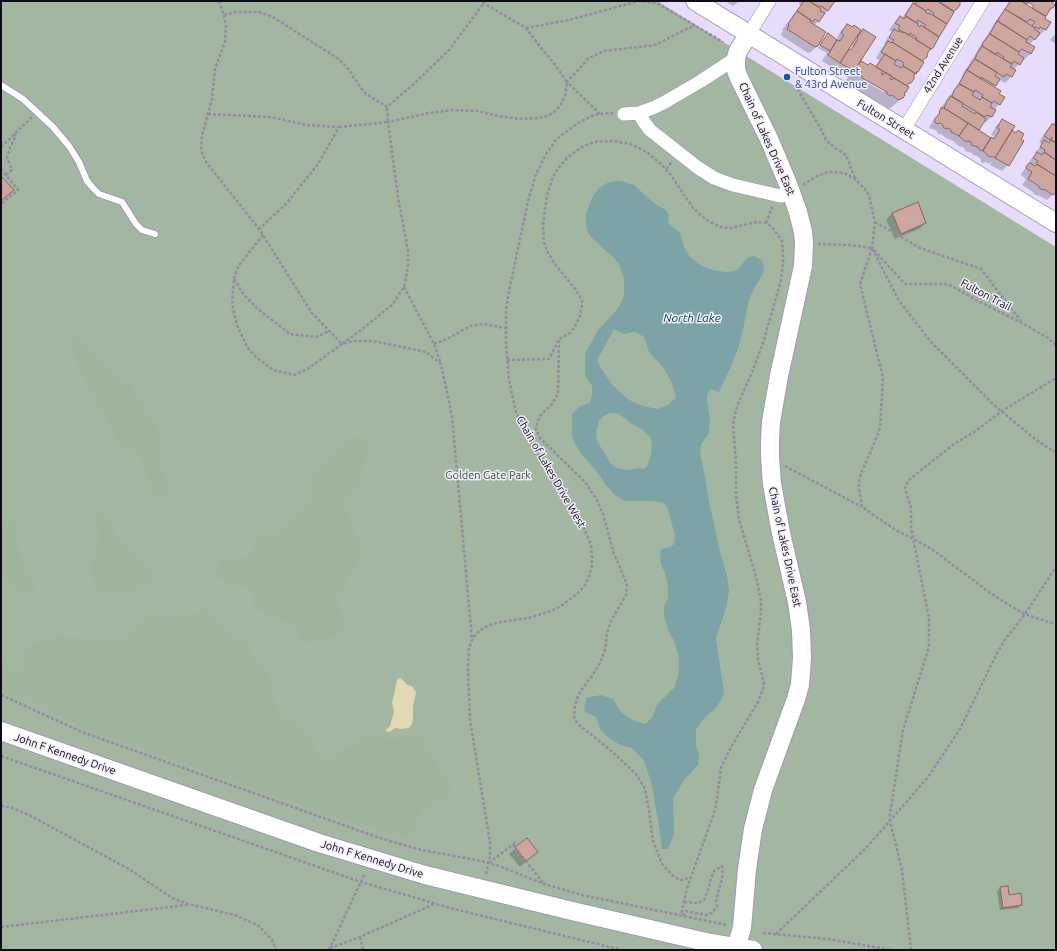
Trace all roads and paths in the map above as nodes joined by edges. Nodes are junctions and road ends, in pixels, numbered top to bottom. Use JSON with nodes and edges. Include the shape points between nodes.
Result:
{"nodes":[{"id":1,"x":219,"y":1,"type":"edge"},
{"id":2,"x":480,"y":1,"type":"edge"},
{"id":3,"x":695,"y":1,"type":"edge"},
{"id":4,"x":769,"y":1,"type":"edge"},
{"id":5,"x":983,"y":1,"type":"edge"},
{"id":6,"x":484,"y":2,"type":"edge"},
{"id":7,"x":224,"y":15,"type":"junction"},
{"id":8,"x":695,"y":25,"type":"junction"},
{"id":9,"x":526,"y":28,"type":"junction"},
{"id":10,"x":749,"y":34,"type":"junction"},
{"id":11,"x":724,"y":42,"type":"dead end"},
{"id":12,"x":736,"y":58,"type":"junction"},
{"id":13,"x":567,"y":82,"type":"junction"},
{"id":14,"x":794,"y":84,"type":"dead end"},
{"id":15,"x":1,"y":85,"type":"edge"},
{"id":16,"x":387,"y":107,"type":"junction"},
{"id":17,"x":639,"y":113,"type":"junction"},
{"id":18,"x":208,"y":114,"type":"junction"},
{"id":19,"x":600,"y":114,"type":"junction"},
{"id":20,"x":624,"y":114,"type":"joint"},
{"id":21,"x":34,"y":116,"type":"dead end"},
{"id":22,"x":388,"y":122,"type":"junction"},
{"id":23,"x":340,"y":127,"type":"junction"},
{"id":24,"x":904,"y":129,"type":"junction"},
{"id":25,"x":14,"y":134,"type":"junction"},
{"id":26,"x":1,"y":147,"type":"edge"},
{"id":27,"x":1,"y":169,"type":"edge"},
{"id":28,"x":6,"y":175,"type":"junction"},
{"id":29,"x":855,"y":179,"type":"junction"},
{"id":30,"x":784,"y":195,"type":"junction"},
{"id":31,"x":2,"y":203,"type":"edge"},
{"id":32,"x":875,"y":222,"type":"junction"},
{"id":33,"x":766,"y":223,"type":"junction"},
{"id":34,"x":1056,"y":223,"type":"edge"},
{"id":35,"x":260,"y":229,"type":"junction"},
{"id":36,"x":155,"y":234,"type":"dead end"},
{"id":37,"x":263,"y":235,"type":"junction"},
{"id":38,"x":804,"y":243,"type":"junction"},
{"id":39,"x":872,"y":248,"type":"junction"},
{"id":40,"x":234,"y":278,"type":"junction"},
{"id":41,"x":404,"y":287,"type":"junction"},
{"id":42,"x":1022,"y":323,"type":"junction"},
{"id":43,"x":505,"y":328,"type":"junction"},
{"id":44,"x":329,"y":331,"type":"junction"},
{"id":45,"x":559,"y":339,"type":"junction"},
{"id":46,"x":342,"y":344,"type":"junction"},
{"id":47,"x":434,"y":344,"type":"junction"},
{"id":48,"x":1056,"y":345,"type":"edge"},
{"id":49,"x":507,"y":360,"type":"junction"},
{"id":50,"x":441,"y":364,"type":"junction"},
{"id":51,"x":1056,"y":378,"type":"edge"},
{"id":52,"x":1002,"y":411,"type":"junction"},
{"id":53,"x":1056,"y":452,"type":"edge"},
{"id":54,"x":770,"y":457,"type":"junction"},
{"id":55,"x":862,"y":508,"type":"junction"},
{"id":56,"x":913,"y":538,"type":"junction"},
{"id":57,"x":1056,"y":567,"type":"edge"},
{"id":58,"x":1025,"y":614,"type":"junction"},
{"id":59,"x":1056,"y":624,"type":"edge"},
{"id":60,"x":472,"y":640,"type":"junction"},
{"id":61,"x":1,"y":695,"type":"edge"},
{"id":62,"x":1,"y":731,"type":"edge"},
{"id":63,"x":1,"y":756,"type":"edge"},
{"id":64,"x":1,"y":806,"type":"edge"},
{"id":65,"x":890,"y":821,"type":"junction"},
{"id":66,"x":513,"y":845,"type":"junction"},
{"id":67,"x":517,"y":845,"type":"dead end"},
{"id":68,"x":529,"y":859,"type":"dead end"},
{"id":69,"x":488,"y":863,"type":"junction"},
{"id":70,"x":528,"y":864,"type":"junction"},
{"id":71,"x":691,"y":878,"type":"junction"},
{"id":72,"x":361,"y":882,"type":"junction"},
{"id":73,"x":544,"y":884,"type":"junction"},
{"id":74,"x":483,"y":889,"type":"junction"},
{"id":75,"x":684,"y":902,"type":"junction"},
{"id":76,"x":435,"y":903,"type":"junction"},
{"id":77,"x":188,"y":904,"type":"junction"},
{"id":78,"x":682,"y":916,"type":"junction"},
{"id":79,"x":727,"y":926,"type":"dead end"},
{"id":80,"x":1,"y":927,"type":"edge"},
{"id":81,"x":762,"y":933,"type":"dead end"},
{"id":82,"x":776,"y":934,"type":"junction"},
{"id":83,"x":360,"y":937,"type":"junction"},
{"id":84,"x":733,"y":948,"type":"edge"},
{"id":85,"x":329,"y":949,"type":"edge"},
{"id":86,"x":276,"y":950,"type":"edge"},
{"id":87,"x":363,"y":950,"type":"edge"},
{"id":88,"x":622,"y":950,"type":"edge"},
{"id":89,"x":753,"y":950,"type":"edge"},
{"id":90,"x":892,"y":950,"type":"edge"},
{"id":91,"x":911,"y":950,"type":"edge"}],
"edges":[{"from":1,"to":7,"type":"path"},
{"from":2,"to":6,"type":"path"},
{"from":3,"to":10,"type":"street","name":"Fulton Street"},
{"from":4,"to":10,"type":"street"},
{"from":5,"to":24,"type":"street","name":"42nd Avenue"},
{"from":6,"to":9,"type":"path"},
{"from":6,"to":16,"type":"path","via":[[449,50]]},
{"from":7,"to":16,"type":"path","via":[[259,12],[273,17],[337,58],[348,67],[366,94]]},
{"from":7,"to":18,"type":"path","via":[[225,42],[216,68]]},
{"from":8,"to":9,"type":"path","via":[[657,3],[639,1],[569,20]]},
{"from":8,"to":11,"type":"path"},
{"from":8,"to":13,"type":"path","via":[[655,45],[604,51],[589,58]]},
{"from":9,"to":13,"type":"path"},
{"from":10,"to":12,"type":"street"},
{"from":10,"to":24,"type":"street","name":"Fulton Street"},
{"from":12,"to":17,"type":"street","via":[[678,95]]},
{"from":12,"to":30,"type":"street","name":"Chain of Lakes Drive East","via":[[737,74],[769,139]]},
{"from":13,"to":19,"type":"path"},
{"from":13,"to":22,"type":"path","via":[[565,97],[559,107],[547,116],[539,118],[520,119],[478,111],[453,110]]},
{"from":14,"to":29,"type":"path","via":[[826,140],[846,155]]},
{"from":15,"to":36,"type":"lane","via":[[23,99],[53,127],[69,146],[87,181],[99,194],[122,202],[142,230]]},
{"from":16,"to":22,"type":"path"},
{"from":17,"to":20,"type":"street"},
{"from":17,"to":30,"type":"street","via":[[650,130],[705,173],[733,185]]},
{"from":18,"to":23,"type":"path","via":[[270,117],[307,125]]},
{"from":18,"to":35,"type":"path","via":[[201,150],[206,162]]},
{"from":19,"to":20,"type":"path","name":"Chain of Lakes Drive West"},
{"from":19,"to":43,"type":"path","name":"Chain of Lakes Drive West","via":[[586,118],[563,134],[550,148],[540,165],[528,201],[511,281]]},
{"from":21,"to":25,"type":"path"},
{"from":22,"to":23,"type":"path"},
{"from":22,"to":41,"type":"path","via":[[408,251]]},
{"from":23,"to":35,"type":"path","via":[[318,164],[286,204]]},
{"from":24,"to":34,"type":"street","name":"Fulton Street"},
{"from":25,"to":26,"type":"path"},
{"from":25,"to":28,"type":"path","via":[[16,136],[7,158],[12,170]]},
{"from":27,"to":28,"type":"path"},
{"from":28,"to":31,"type":"path","via":[[18,190]]},
{"from":29,"to":30,"type":"path","via":[[844,173],[828,172]]},
{"from":29,"to":32,"type":"path","via":[[869,196]]},
{"from":30,"to":33,"type":"path"},
{"from":30,"to":38,"type":"street","name":"Chain of Lakes Drive East","via":[[801,222]]},
{"from":32,"to":39,"type":"path"},
{"from":32,"to":42,"type":"path","via":[[920,248],[981,269]]},
{"from":33,"to":45,"type":"path","via":[[756,222],[732,228],[710,222],[693,208],[661,164],[648,153],[630,144],[603,141],[580,148],[567,158],[553,177],[544,215],[544,242],[547,251],[582,300],[578,322],[570,333]]},
{"from":33,"to":71,"type":"path","via":[[782,241],[783,270],[764,340],[737,406],[733,424],[739,518],[761,601],[757,644],[763,689],[721,767],[716,806]]},
{"from":35,"to":37,"type":"path"},
{"from":37,"to":40,"type":"path","via":[[239,265]]},
{"from":37,"to":44,"type":"path","via":[[312,313]]},
{"from":38,"to":39,"type":"path"},
{"from":38,"to":54,"type":"street","name":"Chain of Lakes Drive East","via":[[803,266],[773,408]]},
{"from":39,"to":42,"type":"path","name":"Fulton Trail","via":[[905,284],[948,284]]},
{"from":39,"to":52,"type":"path","via":[[898,299],[930,341]]},
{"from":39,"to":55,"type":"path","via":[[860,284],[883,378],[880,428],[859,482]]},
{"from":40,"to":44,"type":"path","via":[[244,295],[258,309],[290,334],[316,338]]},
{"from":40,"to":46,"type":"path","via":[[232,304],[237,325],[247,347],[272,370],[294,375],[309,368]]},
{"from":41,"to":46,"type":"path","via":[[392,304]]},
{"from":41,"to":47,"type":"path"},
{"from":42,"to":48,"type":"path","name":"Fulton Trail"},
{"from":43,"to":47,"type":"path","via":[[483,324],[470,326]]},
{"from":43,"to":49,"type":"path","name":"Chain of Lakes Drive West"},
{"from":44,"to":46,"type":"path"},
{"from":45,"to":49,"type":"path","via":[[549,359]]},
{"from":45,"to":71,"type":"path","via":[[558,394],[540,416],[536,430],[540,438],[585,482],[597,500],[627,585],[626,595],[609,626],[600,663],[578,696],[574,717],[579,725],[636,774],[644,787],[653,841],[662,864],[674,877],[681,880]]},
{"from":46,"to":50,"type":"path","via":[[373,340],[426,352]]},
{"from":47,"to":50,"type":"path"},
{"from":49,"to":60,"type":"path","name":"Chain of Lakes Drive West","via":[[518,417],[582,524],[591,545],[592,566],[585,585],[561,606],[529,618],[489,625]]},
{"from":50,"to":60,"type":"path","via":[[452,416]]},
{"from":51,"to":52,"type":"path"},
{"from":52,"to":53,"type":"path","via":[[1035,439]]},
{"from":52,"to":56,"type":"path","via":[[947,449],[908,481],[905,488],[911,508]]},
{"from":54,"to":55,"type":"path"},
{"from":54,"to":84,"type":"street","name":"Chain of Lakes Drive East","via":[[778,520],[799,616],[802,671],[796,699],[763,790],[753,829],[742,928]]},
{"from":55,"to":56,"type":"path"},
{"from":56,"to":58,"type":"path","via":[[989,592]]},
{"from":56,"to":65,"type":"path","via":[[928,609],[929,647],[902,730]]},
{"from":57,"to":58,"type":"path"},
{"from":58,"to":59,"type":"path"},
{"from":58,"to":65,"type":"path","via":[[1001,646],[960,729],[928,777]]},
{"from":60,"to":69,"type":"path","via":[[468,668],[470,713],[489,833]]},
{"from":61,"to":69,"type":"path","via":[[82,732],[377,837],[411,848]]},
{"from":62,"to":74,"type":"street","name":"John F Kennedy Drive","via":[[338,849]]},
{"from":63,"to":72,"type":"path"},
{"from":64,"to":77,"type":"path","via":[[29,815],[129,869],[172,898]]},
{"from":65,"to":82,"type":"path","via":[[864,850]]},
{"from":65,"to":91,"type":"path","via":[[902,870]]},
{"from":66,"to":67,"type":"path"},
{"from":66,"to":69,"type":"path"},
{"from":66,"to":70,"type":"path"},
{"from":68,"to":70,"type":"path"},
{"from":69,"to":73,"type":"path"},
{"from":69,"to":74,"type":"path"},
{"from":70,"to":73,"type":"path"},
{"from":71,"to":75,"type":"path"},
{"from":72,"to":76,"type":"path"},
{"from":72,"to":85,"type":"path"},
{"from":73,"to":78,"type":"path","via":[[582,895]]},
{"from":74,"to":84,"type":"street","name":"John F Kennedy Drive"},
{"from":75,"to":78,"type":"path"},
{"from":75,"to":78,"type":"path","via":[[698,904],[704,900],[714,871],[722,866],[717,906],[712,913],[706,915],[686,911]]},
{"from":76,"to":83,"type":"path"},
{"from":76,"to":88,"type":"path"},
{"from":77,"to":80,"type":"path"},
{"from":77,"to":86,"type":"path","via":[[235,915],[259,926],[272,940]]},
{"from":78,"to":79,"type":"path"},
{"from":81,"to":82,"type":"path"},
{"from":82,"to":90,"type":"path","via":[[828,939]]},
{"from":83,"to":85,"type":"path"},
{"from":83,"to":87,"type":"path"},
{"from":84,"to":89,"type":"street","name":"John F Kennedy Drive"}]}
